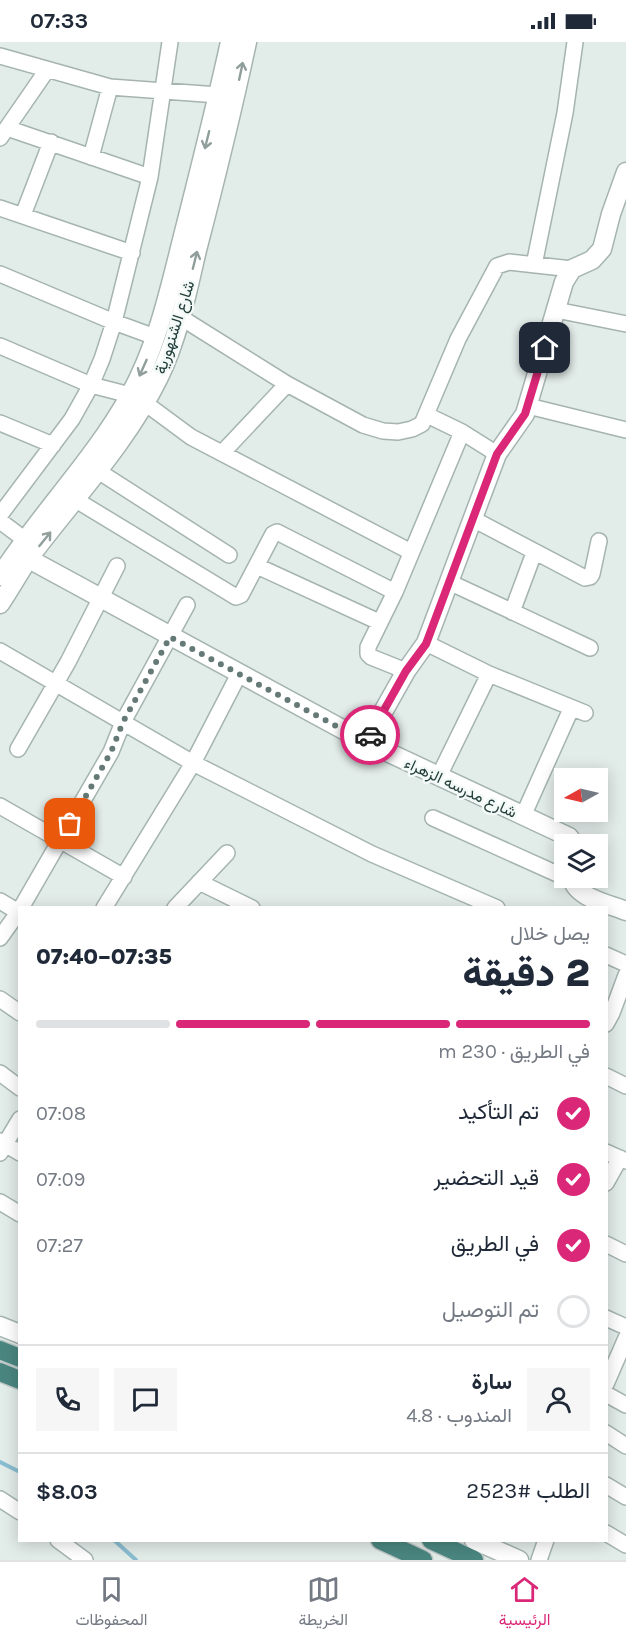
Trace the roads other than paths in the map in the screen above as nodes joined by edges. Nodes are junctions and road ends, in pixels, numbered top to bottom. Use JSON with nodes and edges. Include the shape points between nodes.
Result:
{"nodes":[{"id":1,"x":170,"y":42,"type":"edge"},
{"id":2,"x":230,"y":42,"type":"edge"},
{"id":3,"x":247,"y":42,"type":"edge"},
{"id":4,"x":575,"y":42,"type":"edge"},
{"id":5,"x":0,"y":56,"type":"edge"},
{"id":6,"x":47,"y":70,"type":"junction"},
{"id":7,"x":110,"y":87,"type":"junction"},
{"id":8,"x":162,"y":91,"type":"junction"},
{"id":9,"x":218,"y":95,"type":"junction"},
{"id":10,"x":4,"y":133,"type":"edge"},
{"id":11,"x":51,"y":142,"type":"junction"},
{"id":12,"x":91,"y":157,"type":"junction"},
{"id":13,"x":626,"y":172,"type":"edge"},
{"id":14,"x":150,"y":177,"type":"junction"},
{"id":15,"x":0,"y":208,"type":"edge"},
{"id":16,"x":23,"y":215,"type":"junction"},
{"id":17,"x":132,"y":253,"type":"junction"},
{"id":18,"x":534,"y":265,"type":"junction"},
{"id":19,"x":572,"y":269,"type":"junction"},
{"id":20,"x":0,"y":274,"type":"edge"},
{"id":21,"x":556,"y":310,"type":"junction"},
{"id":22,"x":180,"y":317,"type":"junction"},
{"id":23,"x":114,"y":322,"type":"junction"},
{"id":24,"x":626,"y":324,"type":"edge"},
{"id":25,"x":155,"y":337,"type":"junction"},
{"id":26,"x":0,"y":346,"type":"edge"},
{"id":27,"x":287,"y":384,"type":"junction"},
{"id":28,"x":91,"y":385,"type":"junction"},
{"id":29,"x":137,"y":399,"type":"junction"},
{"id":30,"x":528,"y":405,"type":"junction"},
{"id":31,"x":427,"y":415,"type":"junction"},
{"id":32,"x":0,"y":423,"type":"edge"},
{"id":33,"x":626,"y":430,"type":"edge"},
{"id":34,"x":462,"y":432,"type":"junction"},
{"id":35,"x":53,"y":445,"type":"junction"},
{"id":36,"x":223,"y":452,"type":"junction"},
{"id":37,"x":497,"y":454,"type":"junction"},
{"id":38,"x":98,"y":471,"type":"junction"},
{"id":39,"x":76,"y":500,"type":"junction"},
{"id":40,"x":0,"y":515,"type":"edge"},
{"id":41,"x":472,"y":519,"type":"junction"},
{"id":42,"x":0,"y":521,"type":"edge"},
{"id":43,"x":24,"y":539,"type":"junction"},
{"id":44,"x":599,"y":541,"type":"dead end"},
{"id":45,"x":411,"y":552,"type":"junction"},
{"id":46,"x":534,"y":553,"type":"junction"},
{"id":47,"x":229,"y":555,"type":"dead end"},
{"id":48,"x":29,"y":559,"type":"junction"},
{"id":49,"x":117,"y":566,"type":"dead end"},
{"id":50,"x":257,"y":566,"type":"junction"},
{"id":51,"x":0,"y":576,"type":"edge"},
{"id":52,"x":449,"y":582,"type":"junction"},
{"id":53,"x":395,"y":592,"type":"junction"},
{"id":54,"x":101,"y":598,"type":"junction"},
{"id":55,"x":0,"y":604,"type":"edge"},
{"id":56,"x":187,"y":605,"type":"dead end"},
{"id":57,"x":512,"y":612,"type":"junction"},
{"id":58,"x":378,"y":622,"type":"junction"},
{"id":59,"x":170,"y":637,"type":"junction"},
{"id":60,"x":426,"y":644,"type":"junction"},
{"id":61,"x":591,"y":648,"type":"dead end"},
{"id":62,"x":0,"y":651,"type":"edge"},
{"id":63,"x":406,"y":671,"type":"junction"},
{"id":64,"x":239,"y":674,"type":"junction"},
{"id":65,"x":489,"y":674,"type":"junction"},
{"id":66,"x":57,"y":682,"type":"junction"},
{"id":67,"x":123,"y":722,"type":"junction"},
{"id":68,"x":366,"y":742,"type":"junction"},
{"id":69,"x":18,"y":749,"type":"dead end"},
{"id":70,"x":193,"y":763,"type":"junction"},
{"id":71,"x":438,"y":776,"type":"junction"},
{"id":72,"x":0,"y":806,"type":"edge"},
{"id":73,"x":524,"y":816,"type":"junction"},
{"id":74,"x":433,"y":818,"type":"dead end"},
{"id":75,"x":563,"y":834,"type":"edge"},
{"id":76,"x":60,"y":841,"type":"junction"},
{"id":77,"x":227,"y":853,"type":"dead end"},
{"id":78,"x":554,"y":872,"type":"edge"},
{"id":79,"x":124,"y":878,"type":"junction"},
{"id":80,"x":199,"y":882,"type":"junction"},
{"id":81,"x":576,"y":888,"type":"edge"},
{"id":82,"x":0,"y":901,"type":"edge"},
{"id":83,"x":22,"y":906,"type":"edge"},
{"id":84,"x":105,"y":906,"type":"edge"},
{"id":85,"x":177,"y":906,"type":"edge"},
{"id":86,"x":248,"y":906,"type":"edge"},
{"id":87,"x":492,"y":906,"type":"edge"},
{"id":88,"x":18,"y":910,"type":"edge"},
{"id":89,"x":626,"y":911,"type":"edge"},
{"id":90,"x":18,"y":912,"type":"edge"},
{"id":91,"x":0,"y":938,"type":"edge"},
{"id":92,"x":608,"y":957,"type":"edge"},
{"id":93,"x":626,"y":964,"type":"edge"},
{"id":94,"x":626,"y":975,"type":"edge"},
{"id":95,"x":0,"y":999,"type":"edge"},
{"id":96,"x":18,"y":1012,"type":"edge"},
{"id":97,"x":615,"y":1019,"type":"edge"},
{"id":98,"x":0,"y":1073,"type":"edge"},
{"id":99,"x":608,"y":1077,"type":"edge"},
{"id":100,"x":18,"y":1086,"type":"edge"},
{"id":101,"x":626,"y":1086,"type":"edge"},
{"id":102,"x":18,"y":1122,"type":"edge"},
{"id":103,"x":2,"y":1146,"type":"edge"},
{"id":104,"x":18,"y":1152,"type":"edge"},
{"id":105,"x":617,"y":1157,"type":"edge"},
{"id":106,"x":608,"y":1178,"type":"edge"},
{"id":107,"x":0,"y":1202,"type":"edge"},
{"id":108,"x":18,"y":1213,"type":"edge"},
{"id":109,"x":608,"y":1245,"type":"edge"},
{"id":110,"x":626,"y":1254,"type":"edge"},
{"id":111,"x":608,"y":1319,"type":"edge"},
{"id":112,"x":626,"y":1327,"type":"edge"},
{"id":113,"x":626,"y":1338,"type":"edge"},
{"id":114,"x":0,"y":1350,"type":"edge"},
{"id":115,"x":18,"y":1357,"type":"edge"},
{"id":116,"x":0,"y":1372,"type":"edge"},
{"id":117,"x":615,"y":1377,"type":"edge"},
{"id":118,"x":18,"y":1379,"type":"edge"},
{"id":119,"x":608,"y":1395,"type":"edge"},
{"id":120,"x":626,"y":1405,"type":"edge"},
{"id":121,"x":608,"y":1434,"type":"edge"},
{"id":122,"x":626,"y":1446,"type":"edge"},
{"id":123,"x":608,"y":1486,"type":"edge"},
{"id":124,"x":626,"y":1497,"type":"edge"},
{"id":125,"x":0,"y":1499,"type":"edge"},
{"id":126,"x":18,"y":1511,"type":"edge"},
{"id":127,"x":608,"y":1534,"type":"edge"},
{"id":128,"x":61,"y":1542,"type":"edge"},
{"id":129,"x":383,"y":1542,"type":"edge"},
{"id":130,"x":435,"y":1542,"type":"edge"},
{"id":131,"x":478,"y":1542,"type":"edge"},
{"id":132,"x":545,"y":1542,"type":"edge"},
{"id":133,"x":626,"y":1545,"type":"edge"},
{"id":134,"x":403,"y":1556,"type":"edge"},
{"id":135,"x":85,"y":1560,"type":"edge"},
{"id":136,"x":423,"y":1560,"type":"edge"},
{"id":137,"x":474,"y":1560,"type":"edge"},
{"id":138,"x":519,"y":1560,"type":"edge"},
{"id":139,"x":539,"y":1560,"type":"edge"}],
"edges":[{"from":1,"to":8,"type":"street"},
{"from":2,"to":9,"type":"street","name":"شارع الشنهورية"},
{"from":22,"to":3,"type":"street","name":"شارع الشنهورية","one_way":true},
{"from":4,"to":18,"type":"street"},
{"from":5,"to":6,"type":"street"},
{"from":6,"to":7,"type":"street"},
{"from":6,"to":10,"type":"street"},
{"from":7,"to":8,"type":"street"},
{"from":7,"to":12,"type":"street"},
{"from":8,"to":9,"type":"street"},
{"from":8,"to":14,"type":"street"},
{"from":9,"to":25,"type":"street","name":"شارع الشنهورية","one_way":true},
{"from":10,"to":11,"type":"street"},
{"from":11,"to":12,"type":"street"},
{"from":11,"to":16,"type":"street"},
{"from":12,"to":14,"type":"street"},
{"from":13,"to":19,"type":"street","via":[[602,249],[592,260]]},
{"from":14,"to":17,"type":"street"},
{"from":15,"to":16,"type":"street"},
{"from":16,"to":17,"type":"street"},
{"from":17,"to":23,"type":"street"},
{"from":18,"to":19,"type":"street"},
{"from":18,"to":31,"type":"street","via":[[509,262],[497,266],[458,339]]},
{"from":19,"to":21,"type":"street"},
{"from":20,"to":23,"type":"street"},
{"from":21,"to":24,"type":"street"},
{"from":21,"to":30,"type":"street"},
{"from":22,"to":27,"type":"street"},
{"from":22,"to":29,"type":"street","name":"شارع الشنهورية","via":[[160,376]]},
{"from":23,"to":25,"type":"street"},
{"from":23,"to":28,"type":"street"},
{"from":25,"to":29,"type":"street","name":"شارع الشنهورية","one_way":true},
{"from":26,"to":28,"type":"street"},
{"from":27,"to":31,"type":"street","via":[[363,425],[382,431],[412,429],[422,424]]},
{"from":27,"to":36,"type":"street"},
{"from":28,"to":29,"type":"street"},
{"from":28,"to":35,"type":"street"},
{"from":29,"to":36,"type":"street","via":[[191,436]]},
{"from":29,"to":38,"type":"street","name":"شارع الشنهورية"},
{"from":29,"to":43,"type":"street","name":"شارع الشنهورية"},
{"from":30,"to":33,"type":"street"},
{"from":30,"to":37,"type":"street","via":[[522,422]]},
{"from":31,"to":34,"type":"street"},
{"from":32,"to":35,"type":"street"},
{"from":34,"to":37,"type":"street"},
{"from":34,"to":45,"type":"street"},
{"from":35,"to":40,"type":"street"},
{"from":36,"to":45,"type":"street"},
{"from":37,"to":41,"type":"street"},
{"from":38,"to":39,"type":"street","name":"شارع الشنهورية"},
{"from":38,"to":47,"type":"street"},
{"from":48,"to":39,"type":"street","name":"شارع الشنهورية","one_way":true},
{"from":39,"to":50,"type":"street","via":[[236,597],[241,596]]},
{"from":41,"to":46,"type":"street"},
{"from":41,"to":52,"type":"street"},
{"from":42,"to":43,"type":"street"},
{"from":43,"to":51,"type":"street","name":"شارع الشنهورية"},
{"from":44,"to":46,"type":"street","via":[[590,578]]},
{"from":45,"to":53,"type":"street"},
{"from":46,"to":57,"type":"street"},
{"from":48,"to":54,"type":"street","name":"شارع مدرسه الزهراء"},
{"from":48,"to":55,"type":"street","name":"شارع الشنهورية"},
{"from":49,"to":54,"type":"street"},
{"from":50,"to":53,"type":"street","via":[[277,532]]},
{"from":50,"to":58,"type":"street"},
{"from":52,"to":57,"type":"street"},
{"from":52,"to":60,"type":"street"},
{"from":53,"to":58,"type":"street"},
{"from":54,"to":59,"type":"street","name":"شارع مدرسه الزهراء"},
{"from":54,"to":66,"type":"street"},
{"from":56,"to":59,"type":"street"},
{"from":57,"to":61,"type":"street"},
{"from":58,"to":63,"type":"street","via":[[368,654]]},
{"from":59,"to":64,"type":"street","name":"شارع مدرسه الزهراء"},
{"from":59,"to":67,"type":"street"},
{"from":60,"to":63,"type":"street"},
{"from":60,"to":65,"type":"street"},
{"from":62,"to":66,"type":"street"},
{"from":63,"to":68,"type":"street"},
{"from":64,"to":68,"type":"street","name":"شارع مدرسه الزهراء"},
{"from":64,"to":70,"type":"street"},
{"from":65,"to":71,"type":"street"},
{"from":65,"to":73,"type":"street","via":[[578,711]]},
{"from":66,"to":67,"type":"street"},
{"from":66,"to":69,"type":"street"},
{"from":67,"to":70,"type":"street"},
{"from":67,"to":76,"type":"street","via":[[111,752]]},
{"from":68,"to":71,"type":"street","name":"شارع مدرسه الزهراء"},
{"from":70,"to":79,"type":"street"},
{"from":70,"to":87,"type":"street","via":[[372,854]]},
{"from":71,"to":73,"type":"street","name":"شارع مدرسه الزهراء"},
{"from":72,"to":76,"type":"street"},
{"from":73,"to":75,"type":"street","name":"شارع مدرسه الزهراء"},
{"from":74,"to":78,"type":"street"},
{"from":76,"to":79,"type":"street"},
{"from":76,"to":83,"type":"street"},
{"from":77,"to":80,"type":"street"},
{"from":79,"to":84,"type":"street"},
{"from":80,"to":85,"type":"street"},
{"from":80,"to":86,"type":"street"},
{"from":81,"to":89,"type":"street"},
{"from":82,"to":88,"type":"street"},
{"from":90,"to":91,"type":"street"},
{"from":92,"to":93,"type":"street"},
{"from":94,"to":97,"type":"street"},
{"from":95,"to":96,"type":"street"},
{"from":98,"to":100,"type":"street"},
{"from":99,"to":101,"type":"street"},
{"from":102,"to":103,"type":"street"},
{"from":103,"to":104,"type":"street"},
{"from":105,"to":106,"type":"street"},
{"from":107,"to":108,"type":"street"},
{"from":109,"to":110,"type":"street"},
{"from":111,"to":112,"type":"street"},
{"from":113,"to":117,"type":"street"},
{"from":114,"to":115,"type":"highway"},
{"from":116,"to":118,"type":"highway"},
{"from":119,"to":120,"type":"street"},
{"from":121,"to":122,"type":"street"},
{"from":123,"to":124,"type":"street"},
{"from":125,"to":126,"type":"street"},
{"from":127,"to":133,"type":"street"},
{"from":128,"to":135,"type":"street"},
{"from":129,"to":134,"type":"highway"},
{"from":130,"to":137,"type":"highway"},
{"from":131,"to":138,"type":"street"},
{"from":132,"to":139,"type":"street"},
{"from":134,"to":136,"type":"highway"}]}
